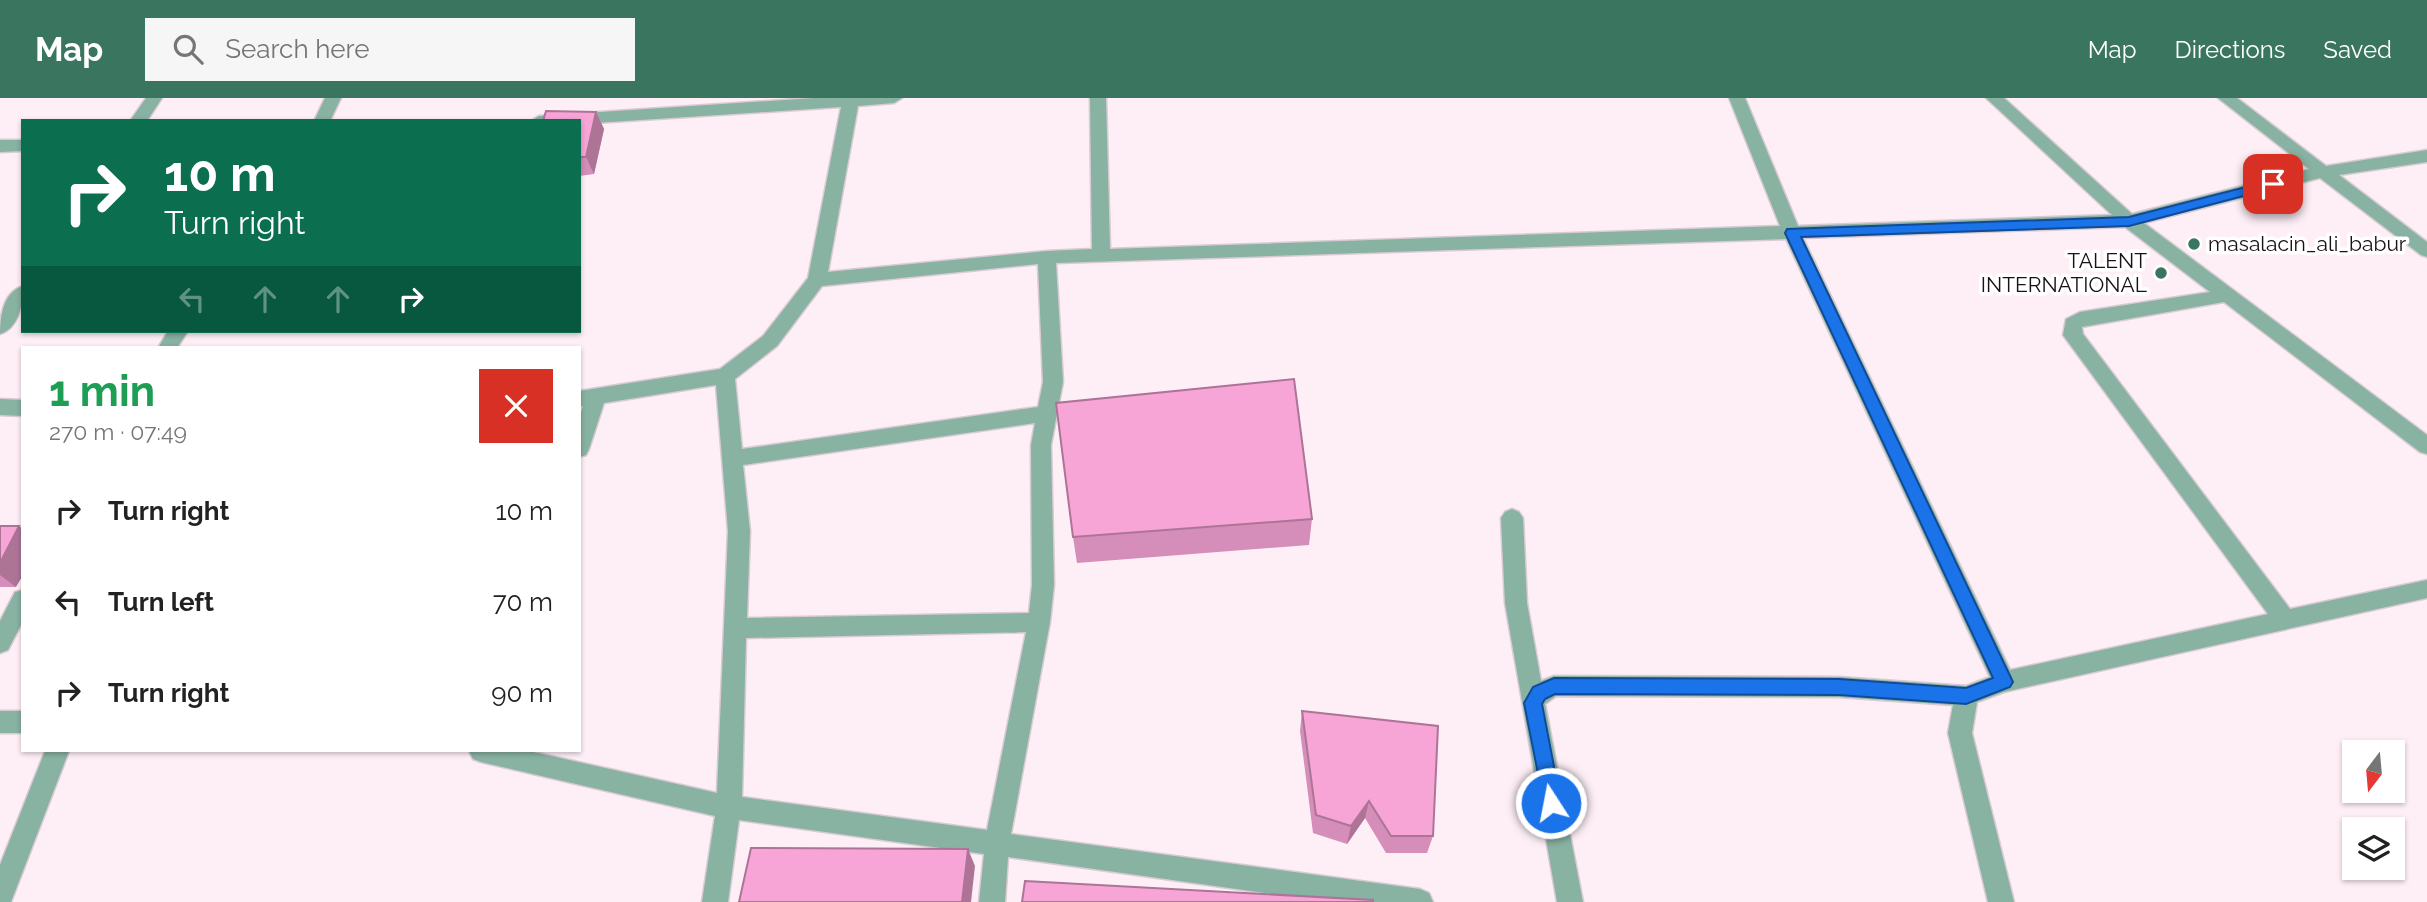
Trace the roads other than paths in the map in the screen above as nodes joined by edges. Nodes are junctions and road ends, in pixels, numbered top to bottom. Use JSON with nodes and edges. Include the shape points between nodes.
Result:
{"nodes":[{"id":1,"x":154,"y":98,"type":"edge"},
{"id":2,"x":333,"y":98,"type":"edge"},
{"id":3,"x":894,"y":98,"type":"edge"},
{"id":4,"x":1098,"y":98,"type":"edge"},
{"id":5,"x":1737,"y":98,"type":"edge"},
{"id":6,"x":1994,"y":98,"type":"edge"},
{"id":7,"x":2226,"y":98,"type":"edge"},
{"id":8,"x":851,"y":99,"type":"edge"},
{"id":9,"x":139,"y":119,"type":"edge"},
{"id":10,"x":323,"y":119,"type":"edge"},
{"id":11,"x":567,"y":119,"type":"edge"},
{"id":12,"x":21,"y":145,"type":"edge"},
{"id":13,"x":0,"y":146,"type":"edge"},
{"id":14,"x":2427,"y":156,"type":"edge"},
{"id":15,"x":2322,"y":172,"type":"junction"},
{"id":16,"x":2129,"y":221,"type":"junction"},
{"id":17,"x":1792,"y":233,"type":"junction"},
{"id":18,"x":2427,"y":251,"type":"edge"},
{"id":19,"x":1101,"y":256,"type":"junction"},
{"id":20,"x":1047,"y":257,"type":"junction"},
{"id":21,"x":817,"y":280,"type":"junction"},
{"id":22,"x":2225,"y":295,"type":"junction"},
{"id":23,"x":21,"y":296,"type":"edge"},
{"id":24,"x":0,"y":327,"type":"edge"},
{"id":25,"x":725,"y":376,"type":"junction"},
{"id":26,"x":588,"y":399,"type":"edge"},
{"id":27,"x":0,"y":407,"type":"edge"},
{"id":28,"x":21,"y":408,"type":"edge"},
{"id":29,"x":1046,"y":414,"type":"junction"},
{"id":30,"x":581,"y":439,"type":"edge"},
{"id":31,"x":2427,"y":446,"type":"edge"},
{"id":32,"x":734,"y":458,"type":"junction"},
{"id":33,"x":1512,"y":518,"type":"dead end"},
{"id":34,"x":2427,"y":589,"type":"edge"},
{"id":35,"x":21,"y":603,"type":"edge"},
{"id":36,"x":2285,"y":620,"type":"junction"},
{"id":37,"x":1039,"y":622,"type":"junction"},
{"id":38,"x":735,"y":628,"type":"junction"},
{"id":39,"x":0,"y":643,"type":"edge"},
{"id":40,"x":2004,"y":682,"type":"junction"},
{"id":41,"x":1966,"y":696,"type":"junction"},
{"id":42,"x":1533,"y":703,"type":"junction"},
{"id":43,"x":0,"y":722,"type":"edge"},
{"id":44,"x":21,"y":722,"type":"edge"},
{"id":45,"x":57,"y":752,"type":"edge"},
{"id":46,"x":486,"y":752,"type":"edge"},
{"id":47,"x":729,"y":807,"type":"junction"},
{"id":48,"x":997,"y":844,"type":"junction"},
{"id":49,"x":0,"y":898,"type":"edge"},
{"id":50,"x":715,"y":902,"type":"edge"},
{"id":51,"x":992,"y":902,"type":"edge"},
{"id":52,"x":1420,"y":902,"type":"edge"},
{"id":53,"x":1570,"y":902,"type":"edge"},
{"id":54,"x":2001,"y":902,"type":"edge"}],
"edges":[{"from":1,"to":9,"type":"street"},
{"from":2,"to":10,"type":"street"},
{"from":3,"to":8,"type":"street"},
{"from":4,"to":19,"type":"street"},
{"from":5,"to":17,"type":"street"},
{"from":6,"to":16,"type":"street"},
{"from":7,"to":15,"type":"street"},
{"from":8,"to":11,"type":"street"},
{"from":8,"to":21,"type":"street"},
{"from":12,"to":13,"type":"street"},
{"from":14,"to":15,"type":"street"},
{"from":15,"to":16,"type":"street"},
{"from":15,"to":18,"type":"street"},
{"from":16,"to":17,"type":"street"},
{"from":16,"to":22,"type":"street"},
{"from":17,"to":19,"type":"street"},
{"from":17,"to":40,"type":"street"},
{"from":19,"to":20,"type":"street"},
{"from":20,"to":21,"type":"street"},
{"from":20,"to":29,"type":"street","via":[[1053,382]]},
{"from":21,"to":25,"type":"street","via":[[770,341]]},
{"from":22,"to":31,"type":"street"},
{"from":22,"to":36,"type":"street","via":[[2080,319],[2073,324],[2073,335]]},
{"from":23,"to":24,"type":"street"},
{"from":25,"to":26,"type":"street"},
{"from":25,"to":32,"type":"street"},
{"from":26,"to":30,"type":"street"},
{"from":27,"to":28,"type":"street"},
{"from":29,"to":32,"type":"street"},
{"from":29,"to":37,"type":"street","via":[[1041,445],[1043,585]]},
{"from":32,"to":38,"type":"street","via":[[739,531]]},
{"from":33,"to":42,"type":"street","via":[[1516,603]]},
{"from":34,"to":36,"type":"street"},
{"from":35,"to":39,"type":"street"},
{"from":36,"to":40,"type":"street"},
{"from":37,"to":38,"type":"street"},
{"from":37,"to":48,"type":"street"},
{"from":38,"to":47,"type":"street"},
{"from":40,"to":41,"type":"street"},
{"from":41,"to":42,"type":"street","via":[[1839,687],[1554,686],[1539,693]]},
{"from":41,"to":54,"type":"street","via":[[1960,733]]},
{"from":42,"to":53,"type":"street"},
{"from":43,"to":44,"type":"street"},
{"from":45,"to":49,"type":"street"},
{"from":46,"to":47,"type":"street"},
{"from":47,"to":48,"type":"street"},
{"from":47,"to":50,"type":"street"},
{"from":48,"to":51,"type":"street"},
{"from":48,"to":52,"type":"street"}]}
